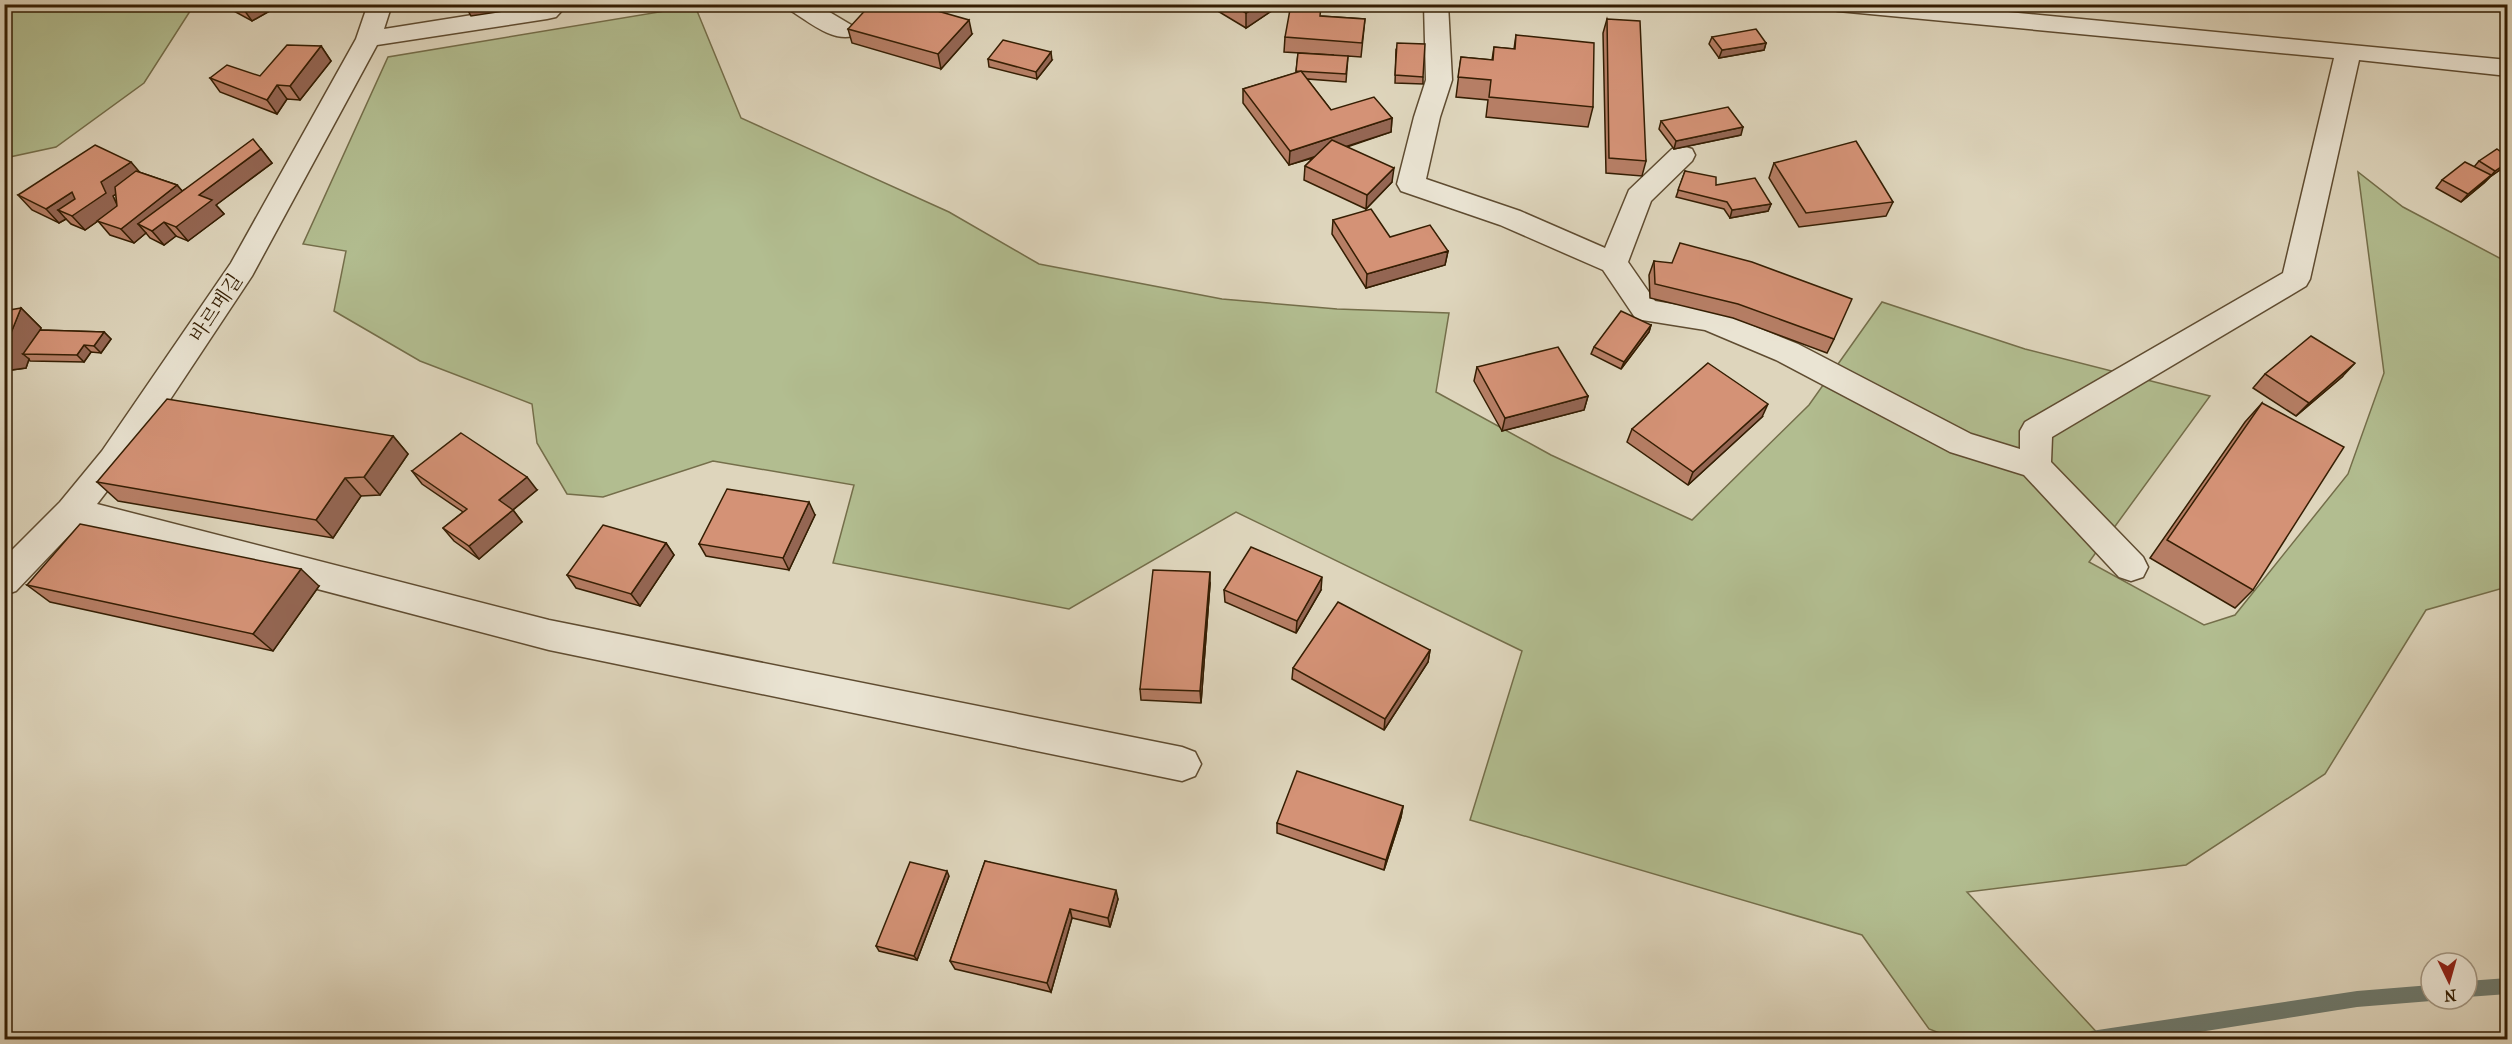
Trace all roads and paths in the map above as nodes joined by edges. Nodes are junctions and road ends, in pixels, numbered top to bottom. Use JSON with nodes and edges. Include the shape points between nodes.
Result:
{"nodes":[{"id":1,"x":380,"y":4,"type":"edge"},
{"id":2,"x":556,"y":4,"type":"edge"},
{"id":3,"x":797,"y":4,"type":"edge"},
{"id":4,"x":1436,"y":4,"type":"edge"},
{"id":5,"x":1838,"y":4,"type":"edge"},
{"id":6,"x":844,"y":31,"type":"dead end"},
{"id":7,"x":368,"y":39,"type":"junction"},
{"id":8,"x":2348,"y":51,"type":"junction"},
{"id":9,"x":2508,"y":69,"type":"edge"},
{"id":10,"x":1682,"y":156,"type":"dead end"},
{"id":11,"x":1613,"y":263,"type":"junction"},
{"id":12,"x":2035,"y":465,"type":"junction"},
{"id":13,"x":72,"y":511,"type":"junction"},
{"id":14,"x":2131,"y":567,"type":"dead end"},
{"id":15,"x":4,"y":580,"type":"edge"},
{"id":16,"x":1182,"y":764,"type":"dead end"}],
"edges":[{"from":1,"to":7,"type":"street","name":"바르메길"},
{"from":2,"to":7,"type":"street","via":[[547,12]]},
{"from":3,"to":6,"type":"street"},
{"from":4,"to":11,"type":"street","via":[[1439,80],[1411,184],[1510,218]]},
{"from":5,"to":8,"type":"street"},
{"from":7,"to":13,"type":"street","name":"바르메길","via":[[243,269],[113,460]]},
{"from":8,"to":9,"type":"street"},
{"from":8,"to":12,"type":"street","via":[[2296,279],[2036,431]]},
{"from":10,"to":11,"type":"street","via":[[1639,197]]},
{"from":11,"to":12,"type":"street","via":[[1646,311],[1709,320],[1787,352],[1961,443]]},
{"from":12,"to":14,"type":"street"},
{"from":13,"to":15,"type":"street","name":"바르메길"},
{"from":13,"to":16,"type":"street","via":[[549,635]]}]}
